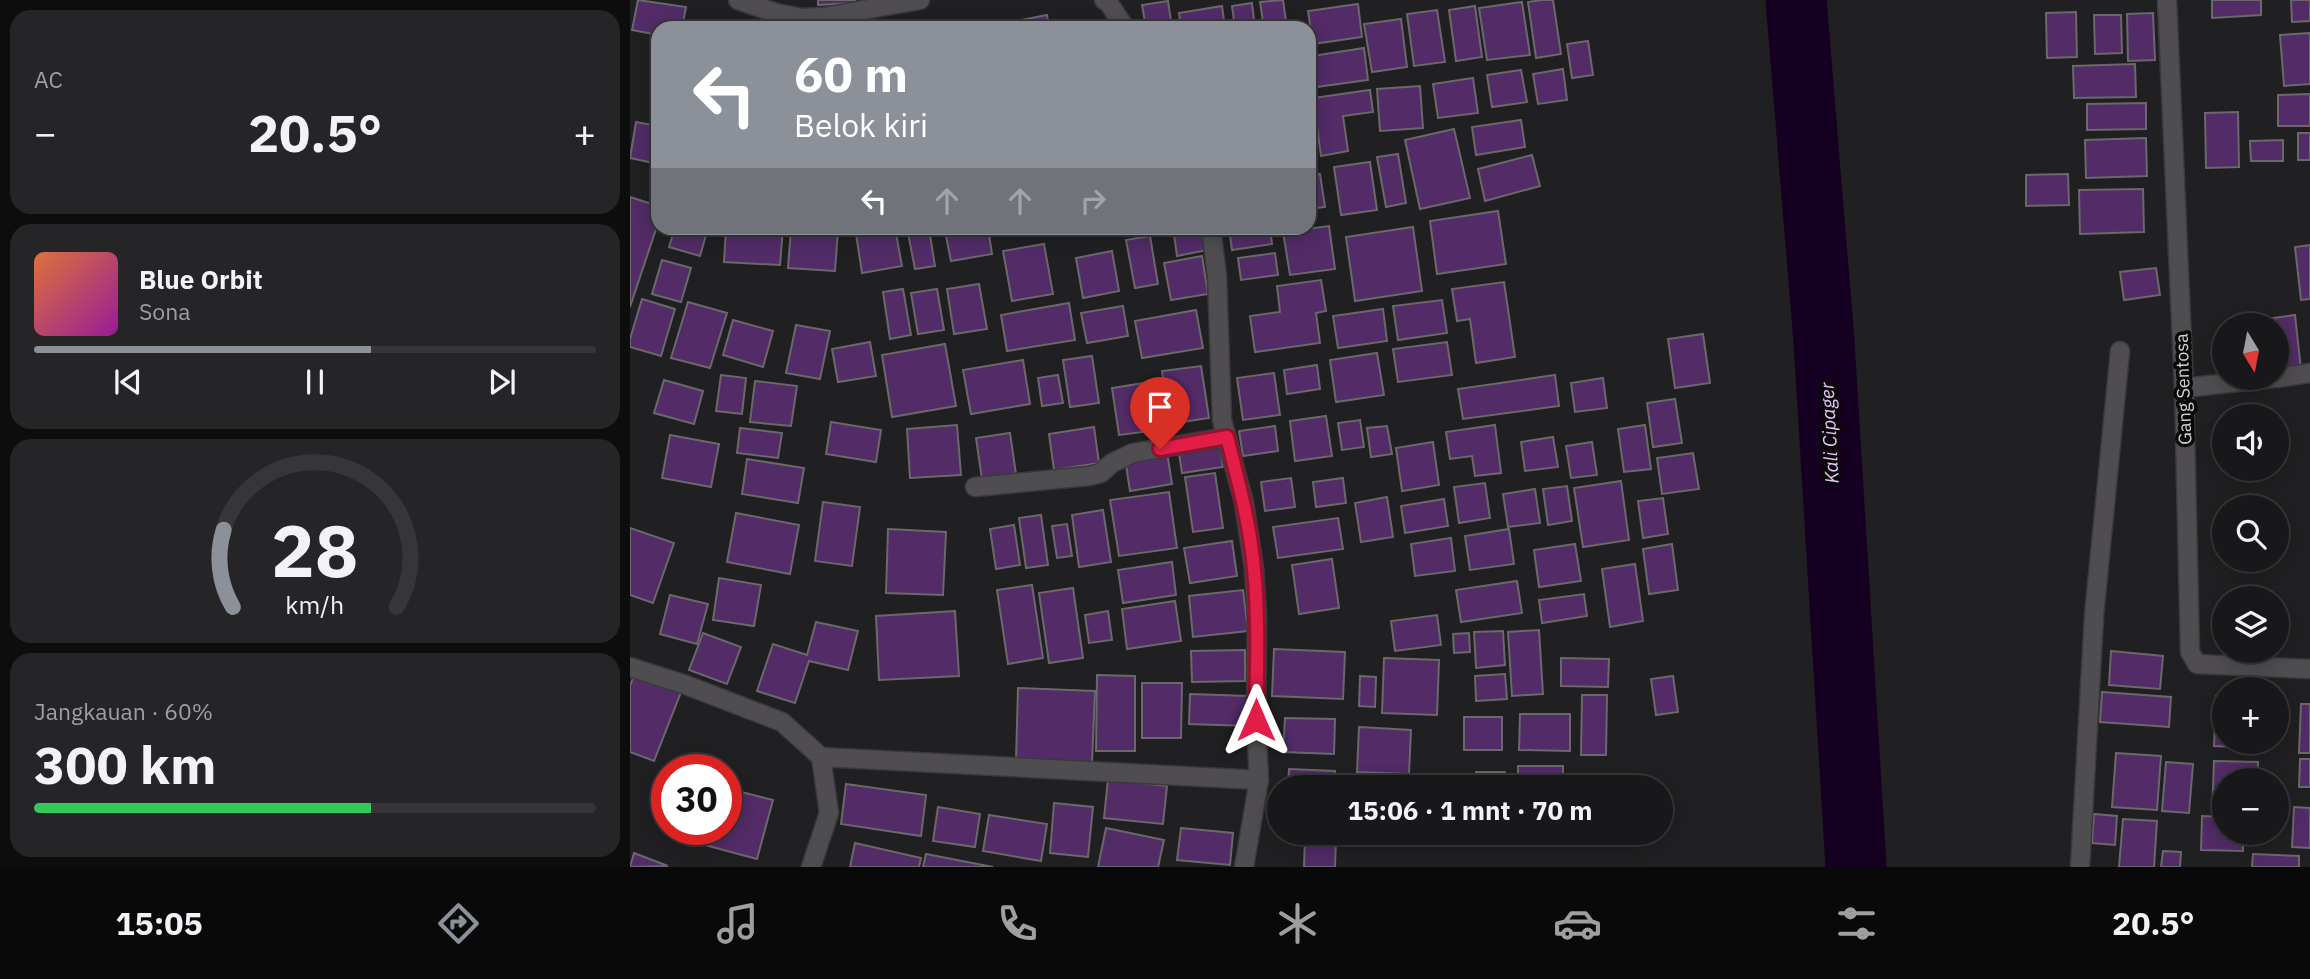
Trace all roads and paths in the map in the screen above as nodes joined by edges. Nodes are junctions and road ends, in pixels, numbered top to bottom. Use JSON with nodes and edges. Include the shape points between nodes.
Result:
{"nodes":[{"id":1,"x":738,"y":0,"type":"edge"},
{"id":2,"x":920,"y":0,"type":"edge"},
{"id":3,"x":1104,"y":0,"type":"edge"},
{"id":4,"x":2167,"y":0,"type":"edge"},
{"id":5,"x":1120,"y":21,"type":"edge"},
{"id":6,"x":1212,"y":235,"type":"edge"},
{"id":7,"x":2120,"y":352,"type":"dead end"},
{"id":8,"x":2310,"y":373,"type":"edge"},
{"id":9,"x":2289,"y":376,"type":"edge"},
{"id":10,"x":2212,"y":385,"type":"edge"},
{"id":11,"x":2184,"y":388,"type":"junction"},
{"id":12,"x":1227,"y":437,"type":"junction"},
{"id":13,"x":975,"y":488,"type":"dead end"},
{"id":14,"x":630,"y":667,"type":"edge"},
{"id":15,"x":2310,"y":669,"type":"edge"},
{"id":16,"x":821,"y":757,"type":"junction"},
{"id":17,"x":1259,"y":780,"type":"junction"},
{"id":18,"x":811,"y":867,"type":"edge"},
{"id":19,"x":1244,"y":867,"type":"edge"},
{"id":20,"x":2080,"y":867,"type":"edge"}],
"edges":[{"from":1,"to":2,"type":"street","via":[[802,18]]},
{"from":3,"to":5,"type":"street"},
{"from":4,"to":11,"type":"street","name":"Gang Sentosa"},
{"from":6,"to":12,"type":"street","via":[[1222,420]]},
{"from":7,"to":20,"type":"street","via":[[2094,616]]},
{"from":8,"to":9,"type":"street"},
{"from":10,"to":11,"type":"street"},
{"from":11,"to":15,"type":"street","name":"Gang Sentosa","via":[[2190,652],[2197,664]]},
{"from":12,"to":13,"type":"street","via":[[1133,453],[1089,476]]},
{"from":12,"to":17,"type":"street","via":[[1254,568]]},
{"from":14,"to":16,"type":"street","via":[[782,722]]},
{"from":16,"to":17,"type":"street"},
{"from":16,"to":18,"type":"street","via":[[830,813]]},
{"from":17,"to":19,"type":"street"}]}
